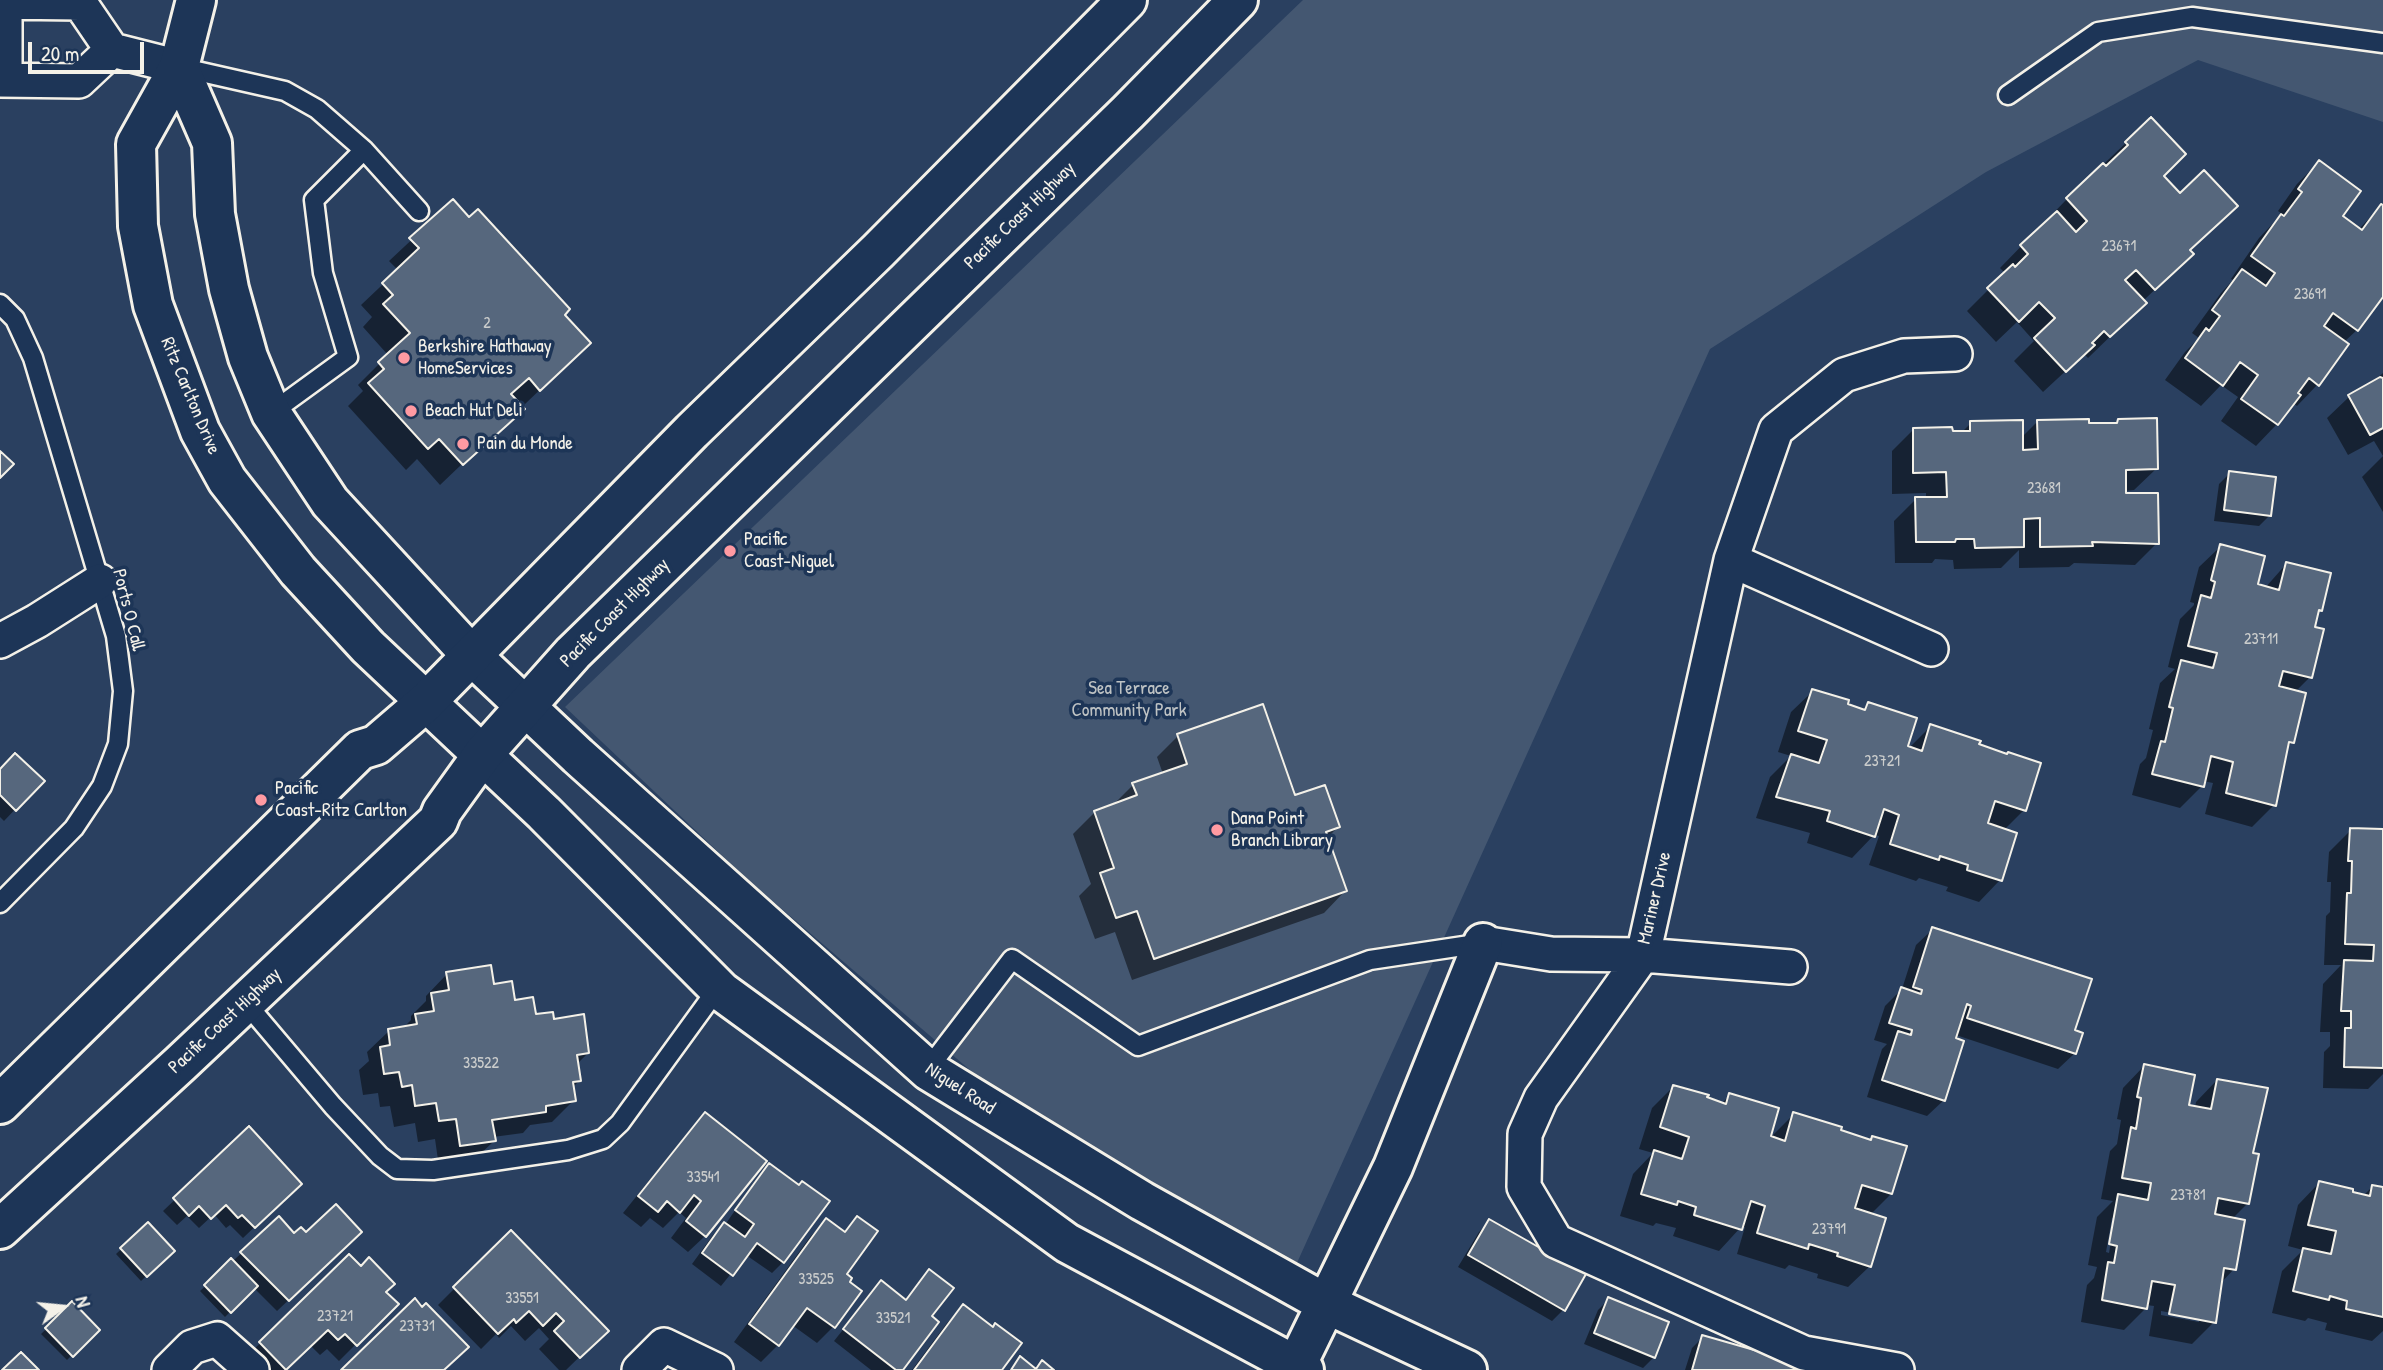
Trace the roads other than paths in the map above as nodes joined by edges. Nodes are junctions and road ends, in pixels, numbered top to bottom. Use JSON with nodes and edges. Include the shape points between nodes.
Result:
{"nodes":[{"id":1,"x":196,"y":0,"type":"edge"},
{"id":2,"x":1127,"y":0,"type":"edge"},
{"id":3,"x":1238,"y":0,"type":"edge"},
{"id":4,"x":2,"y":2,"type":"edge"},
{"id":5,"x":2383,"y":43,"type":"edge"},
{"id":6,"x":112,"y":50,"type":"junction"},
{"id":7,"x":179,"y":67,"type":"junction"},
{"id":8,"x":3,"y":80,"type":"edge"},
{"id":9,"x":2008,"y":95,"type":"dead end"},
{"id":10,"x":364,"y":150,"type":"junction"},
{"id":11,"x":419,"y":211,"type":"dead end"},
{"id":12,"x":0,"y":304,"type":"edge"},
{"id":13,"x":1955,"y":354,"type":"dead end"},
{"id":14,"x":271,"y":413,"type":"junction"},
{"id":15,"x":1731,"y":560,"type":"junction"},
{"id":16,"x":100,"y":581,"type":"junction"},
{"id":17,"x":0,"y":641,"type":"edge"},
{"id":18,"x":1931,"y":649,"type":"dead end"},
{"id":19,"x":472,"y":656,"type":"junction"},
{"id":20,"x":426,"y":702,"type":"junction"},
{"id":21,"x":525,"y":706,"type":"junction"},
{"id":22,"x":483,"y":754,"type":"junction"},
{"id":23,"x":0,"y":903,"type":"edge"},
{"id":24,"x":1483,"y":943,"type":"junction"},
{"id":25,"x":1643,"y":955,"type":"junction"},
{"id":26,"x":1790,"y":967,"type":"dead end"},
{"id":27,"x":718,"y":988,"type":"junction"},
{"id":28,"x":245,"y":1002,"type":"junction"},
{"id":29,"x":927,"y":1070,"type":"junction"},
{"id":30,"x":0,"y":1104,"type":"edge"},
{"id":31,"x":0,"y":1229,"type":"edge"},
{"id":32,"x":1325,"y":1303,"type":"junction"},
{"id":33,"x":1298,"y":1369,"type":"edge"},
{"id":34,"x":169,"y":1370,"type":"edge"},
{"id":35,"x":251,"y":1370,"type":"edge"},
{"id":36,"x":639,"y":1370,"type":"edge"},
{"id":37,"x":716,"y":1370,"type":"edge"},
{"id":38,"x":1467,"y":1370,"type":"edge"},
{"id":39,"x":1897,"y":1370,"type":"edge"}],
"edges":[{"from":1,"to":7,"type":"main road","name":"Ritz Carlton Drive"},
{"from":2,"to":19,"type":"main road"},
{"from":3,"to":21,"type":"main road","name":"Pacific Coast Highway","via":[[582,644]]},
{"from":4,"to":6,"type":"street","via":[[80,3]]},
{"from":4,"to":8,"type":"street"},
{"from":5,"to":9,"type":"lane","via":[[2192,17],[2098,32]]},
{"from":6,"to":7,"type":"street"},
{"from":6,"to":8,"type":"street","via":[[79,81]]},
{"from":7,"to":10,"type":"lane","via":[[285,91],[317,109]]},
{"from":7,"to":14,"type":"main road","via":[[212,143],[215,214],[229,289],[248,357]]},
{"from":7,"to":20,"type":"main road","name":"Ritz Carlton Drive","via":[[136,144],[138,226],[153,306],[200,431],[227,480],[298,571]]},
{"from":10,"to":11,"type":"lane"},
{"from":10,"to":14,"type":"lane","via":[[314,200],[323,273],[348,357]]},
{"from":12,"to":16,"type":"lane","name":"Ports O Call","via":[[15,319],[33,358]]},
{"from":13,"to":15,"type":"street","name":"Mariner Drive","via":[[1904,356],[1844,375],[1776,430]]},
{"from":14,"to":19,"type":"main road","via":[[330,502]]},
{"from":15,"to":18,"type":"street"},
{"from":15,"to":25,"type":"street","name":"Mariner Drive"},
{"from":16,"to":17,"type":"street"},
{"from":16,"to":23,"type":"lane","name":"Ports O Call","via":[[116,636],[124,691],[118,744],[102,786],[74,828]]},
{"from":19,"to":20,"type":"main road"},
{"from":19,"to":21,"type":"main road","name":"Niguel Road"},
{"from":20,"to":22,"type":"main road","name":"Ritz Carlton Drive"},
{"from":20,"to":30,"type":"main road","via":[[376,745],[360,750]]},
{"from":21,"to":22,"type":"main road","name":"Pacific Coast Highway"},
{"from":21,"to":29,"type":"main road","name":"Niguel Road"},
{"from":22,"to":27,"type":"main road"},
{"from":22,"to":28,"type":"main road","name":"Pacific Coast Highway","via":[[438,821]]},
{"from":24,"to":25,"type":"street","name":"Mariner Drive","via":[[1551,954]]},
{"from":24,"to":29,"type":"lane","via":[[1370,960],[1138,1046],[1013,959]]},
{"from":24,"to":32,"type":"main road","via":[[1394,1167]]},
{"from":25,"to":26,"type":"street"},
{"from":25,"to":39,"type":"street","via":[[1541,1098],[1525,1134],[1524,1187],[1556,1241],[1804,1353]]},
{"from":27,"to":28,"type":"lane","via":[[620,1124],[603,1139],[568,1150],[433,1170],[397,1169],[380,1156]]},
{"from":27,"to":33,"type":"main road","via":[[1067,1243]]},
{"from":28,"to":31,"type":"main road","name":"Pacific Coast Highway"},
{"from":29,"to":32,"type":"main road","name":"Niguel Road","via":[[1142,1201]]},
{"from":32,"to":33,"type":"main road"},
{"from":32,"to":38,"type":"main road","name":"Niguel Road"},
{"from":34,"to":35,"type":"street","via":[[192,1347],[217,1339]]},
{"from":36,"to":37,"type":"street","via":[[664,1345]]}]}
